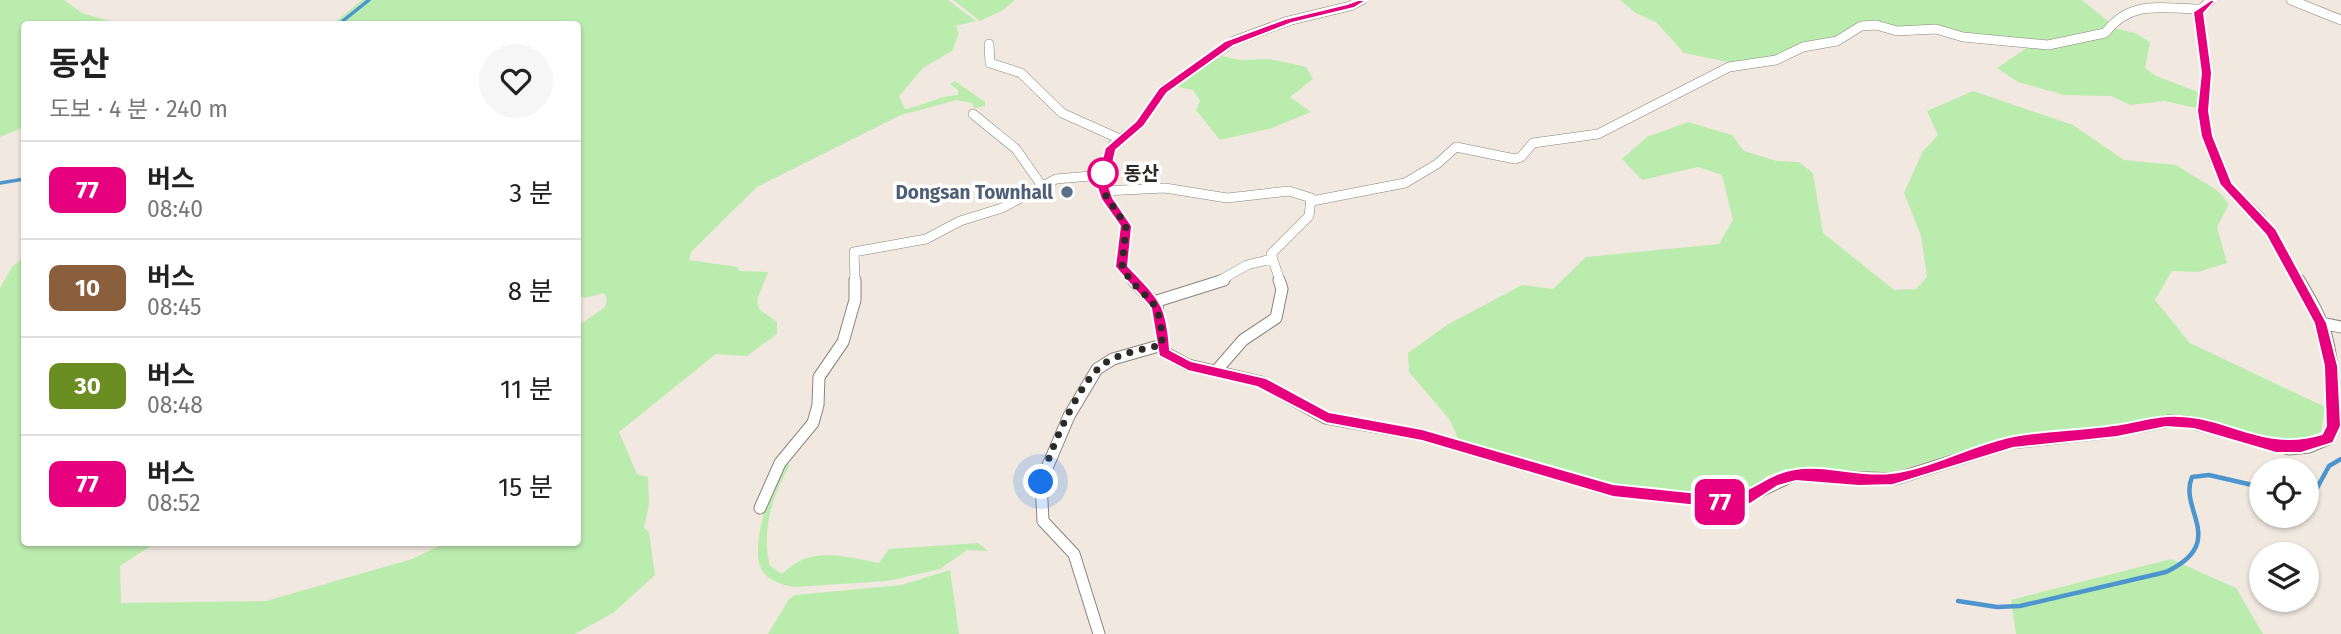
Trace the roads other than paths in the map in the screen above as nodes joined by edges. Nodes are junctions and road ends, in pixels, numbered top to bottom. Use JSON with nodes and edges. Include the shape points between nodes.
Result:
{"nodes":[{"id":1,"x":1362,"y":0,"type":"edge"},
{"id":2,"x":2211,"y":0,"type":"edge"},
{"id":3,"x":2291,"y":0,"type":"edge"},
{"id":4,"x":2199,"y":9,"type":"junction"},
{"id":5,"x":2341,"y":20,"type":"edge"},
{"id":6,"x":989,"y":44,"type":"dead end"},
{"id":7,"x":973,"y":114,"type":"dead end"},
{"id":8,"x":1120,"y":139,"type":"junction"},
{"id":9,"x":1102,"y":176,"type":"junction"},
{"id":10,"x":1042,"y":186,"type":"junction"},
{"id":11,"x":1103,"y":191,"type":"junction"},
{"id":12,"x":1312,"y":201,"type":"junction"},
{"id":13,"x":1271,"y":259,"type":"junction"},
{"id":14,"x":1154,"y":302,"type":"junction"},
{"id":15,"x":2320,"y":323,"type":"junction"},
{"id":16,"x":2340,"y":327,"type":"edge"},
{"id":17,"x":1162,"y":345,"type":"junction"},
{"id":18,"x":1216,"y":371,"type":"junction"},
{"id":19,"x":2337,"y":428,"type":"edge"},
{"id":20,"x":760,"y":508,"type":"dead end"},
{"id":21,"x":1099,"y":634,"type":"edge"}],
"edges":[{"from":1,"to":8,"type":"street","via":[[1229,43],[1163,90],[1140,124]]},
{"from":2,"to":4,"type":"street"},
{"from":3,"to":5,"type":"street"},
{"from":4,"to":12,"type":"street","via":[[2138,7],[2117,16],[2105,33],[2048,45],[1963,37],[1936,29],[1897,31],[1861,26],[1837,41],[1803,47],[1776,60],[1728,66],[1593,135],[1533,143],[1515,159],[1456,147],[1405,183]]},
{"from":4,"to":15,"type":"street","via":[[2206,73],[2203,120],[2214,159],[2227,185],[2260,217],[2280,246]]},
{"from":6,"to":8,"type":"street","via":[[990,63],[1021,73],[1062,113]]},
{"from":7,"to":10,"type":"street","via":[[1016,149]]},
{"from":8,"to":9,"type":"street","via":[[1111,148]]},
{"from":9,"to":10,"type":"street","via":[[1067,177]]},
{"from":9,"to":11,"type":"street"},
{"from":10,"to":20,"type":"street","via":[[926,239],[854,252],[855,300],[844,342],[819,377],[813,423],[785,456]]},
{"from":11,"to":12,"type":"street","via":[[1165,188],[1227,198],[1289,191],[1307,195]]},
{"from":11,"to":14,"type":"street","via":[[1126,226],[1122,267]]},
{"from":12,"to":13,"type":"street","via":[[1302,227],[1281,239]]},
{"from":13,"to":14,"type":"street"},
{"from":13,"to":18,"type":"street","via":[[1282,289],[1279,313],[1243,340]]},
{"from":14,"to":17,"type":"street","via":[[1161,319]]},
{"from":15,"to":16,"type":"street"},
{"from":15,"to":19,"type":"street","via":[[2329,349]]},
{"from":17,"to":18,"type":"street","via":[[1175,360]]},
{"from":17,"to":21,"type":"street","via":[[1113,359],[1097,369],[1069,416],[1041,482],[1043,521],[1074,554]]},
{"from":18,"to":19,"type":"street","via":[[1261,382],[1326,418],[1422,435],[1613,491],[1706,502],[1745,499],[1796,475],[1893,479],[2013,442],[2166,422],[2194,423],[2289,448],[2323,442]]}]}
